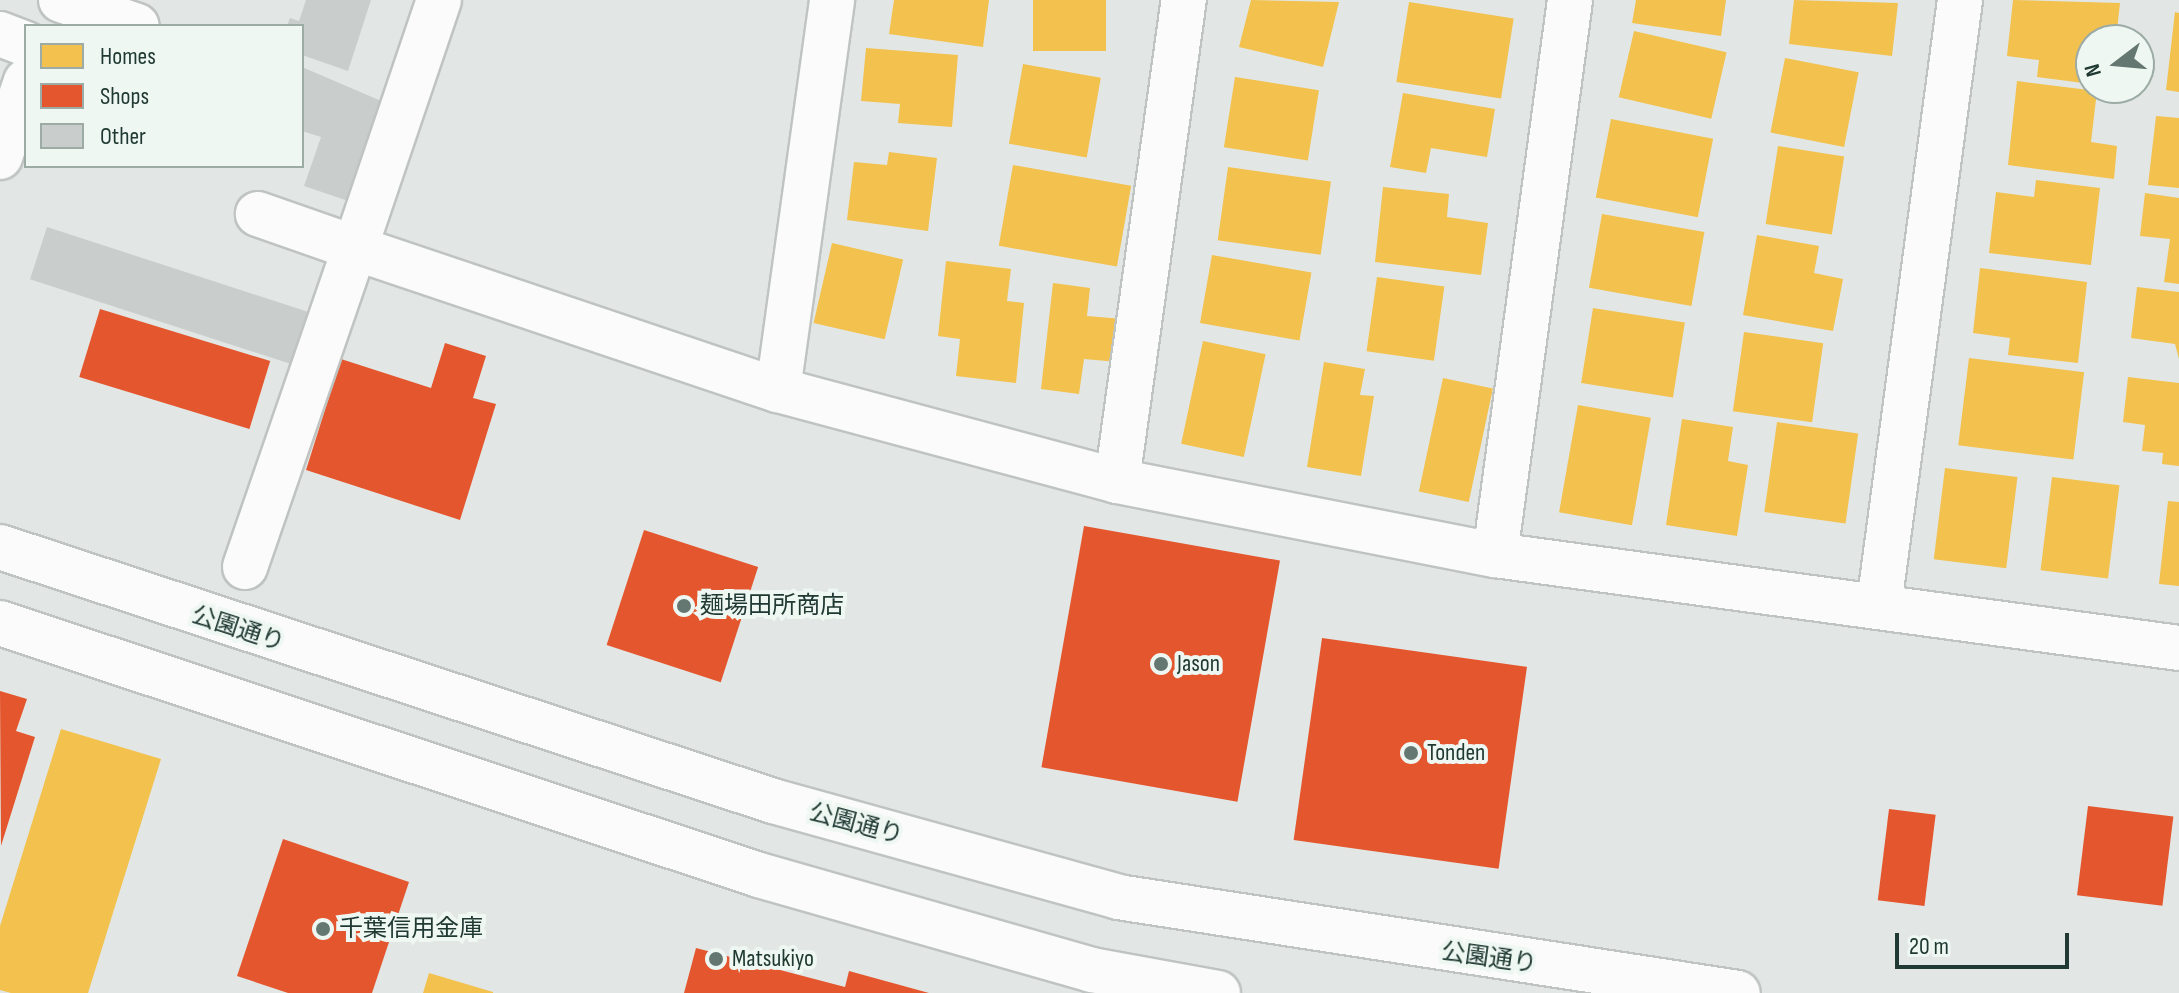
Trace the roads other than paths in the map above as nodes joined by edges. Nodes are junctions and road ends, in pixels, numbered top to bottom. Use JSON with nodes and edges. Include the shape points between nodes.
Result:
{"nodes":[{"id":1,"x":54,"y":0,"type":"edge"},
{"id":2,"x":61,"y":0,"type":"edge"},
{"id":3,"x":439,"y":0,"type":"edge"},
{"id":4,"x":832,"y":0,"type":"edge"},
{"id":5,"x":1184,"y":0,"type":"edge"},
{"id":6,"x":1570,"y":0,"type":"edge"},
{"id":7,"x":1960,"y":0,"type":"edge"},
{"id":8,"x":46,"y":24,"type":"edge"},
{"id":9,"x":131,"y":24,"type":"edge"},
{"id":10,"x":0,"y":34,"type":"edge"},
{"id":11,"x":24,"y":43,"type":"edge"},
{"id":12,"x":24,"y":87,"type":"edge"},
{"id":13,"x":0,"y":157,"type":"edge"},
{"id":14,"x":258,"y":214,"type":"dead end"},
{"id":15,"x":355,"y":248,"type":"junction"},
{"id":16,"x":778,"y":390,"type":"junction"},
{"id":17,"x":1117,"y":481,"type":"junction"},
{"id":18,"x":0,"y":547,"type":"edge"},
{"id":19,"x":1495,"y":555,"type":"junction"},
{"id":20,"x":245,"y":567,"type":"dead end"},
{"id":21,"x":1879,"y":605,"type":"junction"},
{"id":22,"x":0,"y":623,"type":"edge"},
{"id":23,"x":2179,"y":648,"type":"edge"},
{"id":24,"x":1218,"y":993,"type":"edge"},
{"id":25,"x":1738,"y":993,"type":"edge"}],
"edges":[{"from":1,"to":8,"type":"street"},
{"from":2,"to":9,"type":"street"},
{"from":3,"to":15,"type":"street"},
{"from":4,"to":16,"type":"street"},
{"from":5,"to":17,"type":"street"},
{"from":6,"to":19,"type":"street"},
{"from":7,"to":21,"type":"street"},
{"from":10,"to":11,"type":"street"},
{"from":12,"to":13,"type":"street"},
{"from":14,"to":15,"type":"street"},
{"from":15,"to":16,"type":"street"},
{"from":15,"to":20,"type":"street"},
{"from":16,"to":17,"type":"street"},
{"from":17,"to":19,"type":"street"},
{"from":18,"to":25,"type":"street","name":"公園通り","via":[[759,797],[1118,897]]},
{"from":19,"to":21,"type":"street"},
{"from":21,"to":23,"type":"street"},
{"from":22,"to":24,"type":"street","via":[[759,875],[1092,970]]}]}
